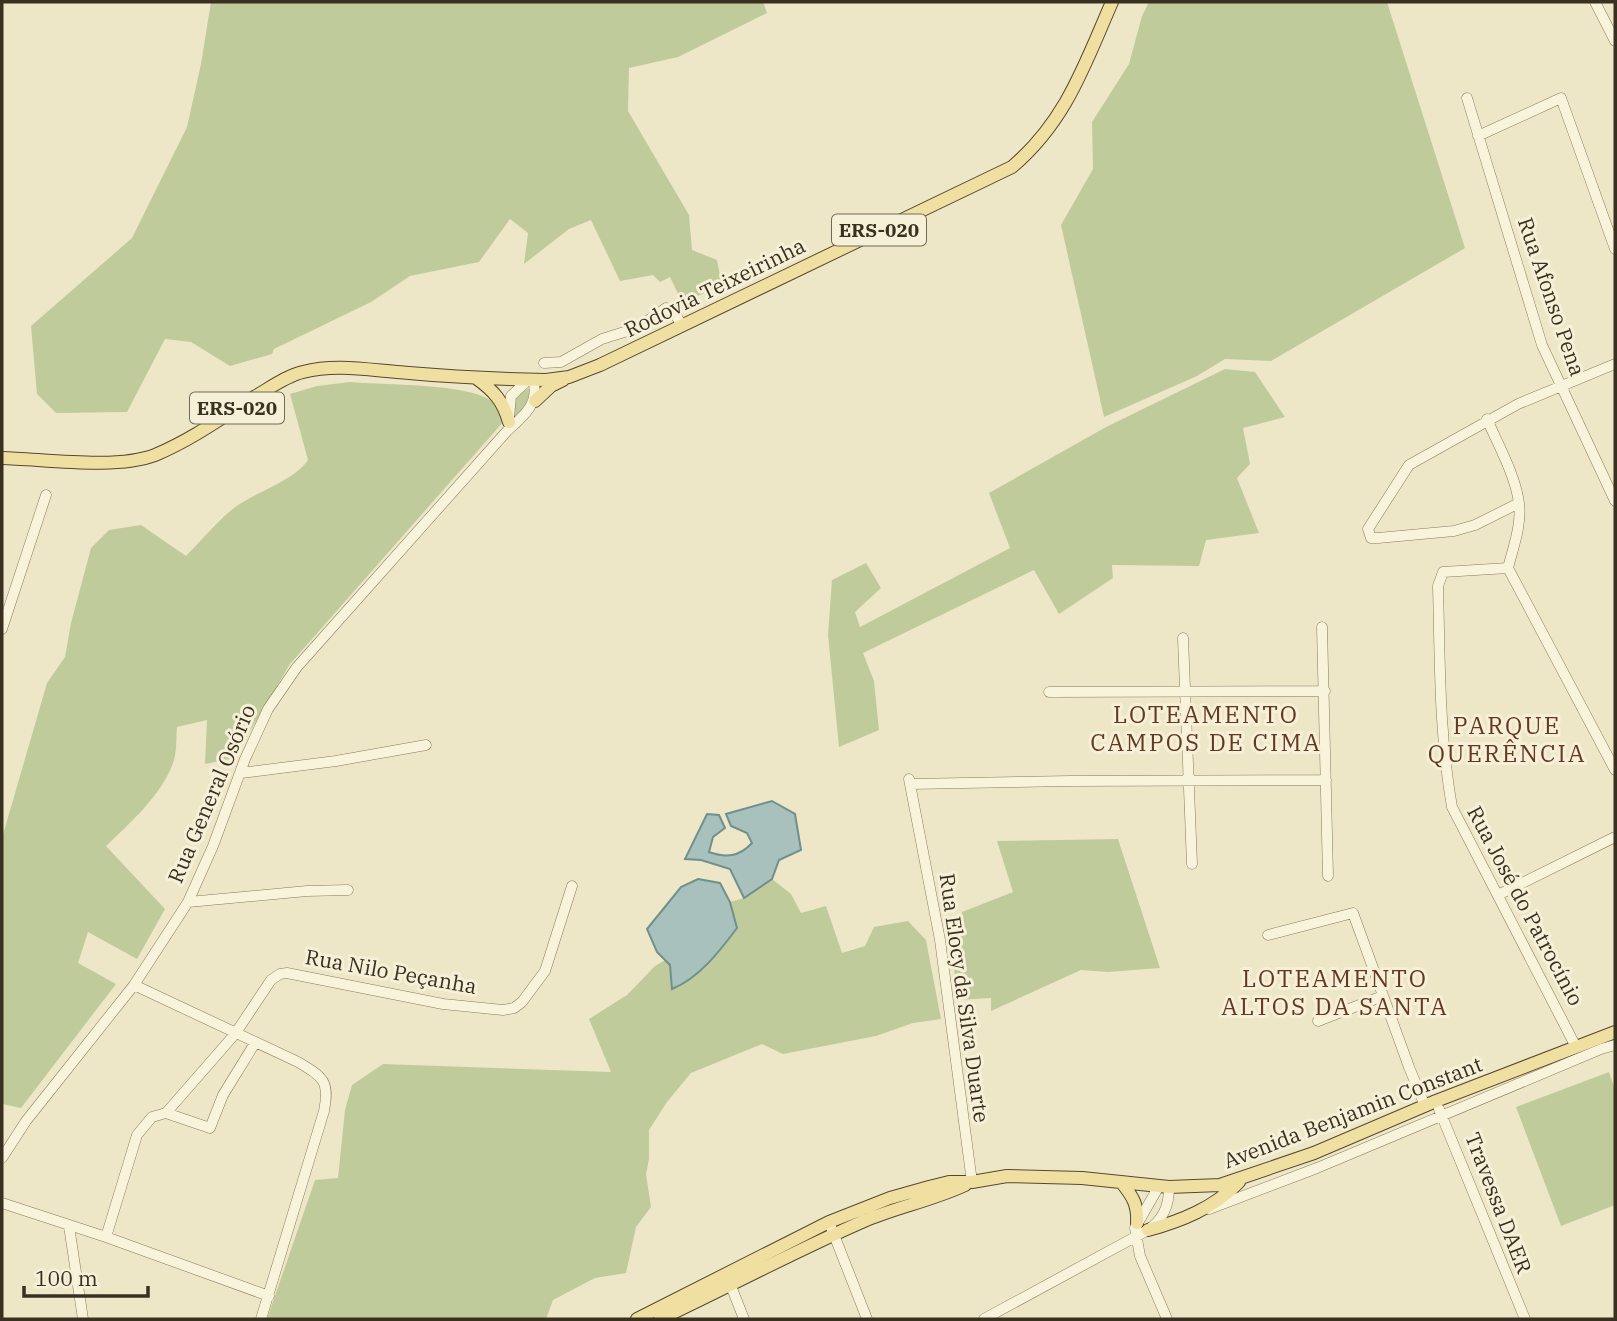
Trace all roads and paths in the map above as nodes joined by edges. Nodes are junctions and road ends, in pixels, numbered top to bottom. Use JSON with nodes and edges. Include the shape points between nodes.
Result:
{"nodes":[{"id":1,"x":1112,"y":2,"type":"edge"},
{"id":2,"x":1595,"y":2,"type":"edge"},
{"id":3,"x":1615,"y":41,"type":"edge"},
{"id":4,"x":1466,"y":98,"type":"dead end"},
{"id":5,"x":1478,"y":136,"type":"junction"},
{"id":6,"x":1615,"y":249,"type":"edge"},
{"id":7,"x":682,"y":325,"type":"junction"},
{"id":8,"x":636,"y":328,"type":"junction"},
{"id":9,"x":648,"y":342,"type":"junction"},
{"id":10,"x":571,"y":356,"type":"junction"},
{"id":11,"x":544,"y":363,"type":"dead end"},
{"id":12,"x":1615,"y":364,"type":"edge"},
{"id":13,"x":572,"y":376,"type":"junction"},
{"id":14,"x":476,"y":377,"type":"junction"},
{"id":15,"x":530,"y":380,"type":"junction"},
{"id":16,"x":1560,"y":385,"type":"junction"},
{"id":17,"x":534,"y":401,"type":"junction"},
{"id":18,"x":1487,"y":419,"type":"junction"},
{"id":19,"x":508,"y":426,"type":"junction"},
{"id":20,"x":2,"y":458,"type":"edge"},
{"id":21,"x":1611,"y":480,"type":"edge"},
{"id":22,"x":46,"y":495,"type":"dead end"},
{"id":23,"x":1615,"y":501,"type":"edge"},
{"id":24,"x":1519,"y":503,"type":"junction"},
{"id":25,"x":1508,"y":568,"type":"junction"},
{"id":26,"x":2,"y":624,"type":"edge"},
{"id":27,"x":1322,"y":627,"type":"dead end"},
{"id":28,"x":1182,"y":638,"type":"dead end"},
{"id":29,"x":1325,"y":691,"type":"junction"},
{"id":30,"x":1049,"y":692,"type":"dead end"},
{"id":31,"x":1184,"y":693,"type":"junction"},
{"id":32,"x":426,"y":745,"type":"dead end"},
{"id":33,"x":1615,"y":770,"type":"edge"},
{"id":34,"x":241,"y":773,"type":"junction"},
{"id":35,"x":1188,"y":780,"type":"junction"},
{"id":36,"x":1326,"y":780,"type":"junction"},
{"id":37,"x":1615,"y":837,"type":"edge"},
{"id":38,"x":1192,"y":864,"type":"dead end"},
{"id":39,"x":1328,"y":876,"type":"dead end"},
{"id":40,"x":572,"y":886,"type":"dead end"},
{"id":41,"x":348,"y":890,"type":"dead end"},
{"id":42,"x":1498,"y":895,"type":"junction"},
{"id":43,"x":188,"y":902,"type":"junction"},
{"id":44,"x":1269,"y":935,"type":"dead end"},
{"id":45,"x":134,"y":985,"type":"junction"},
{"id":46,"x":1383,"y":996,"type":"junction"},
{"id":47,"x":1318,"y":1021,"type":"dead end"},
{"id":48,"x":1615,"y":1032,"type":"edge"},
{"id":49,"x":235,"y":1034,"type":"junction"},
{"id":50,"x":255,"y":1042,"type":"junction"},
{"id":51,"x":1615,"y":1045,"type":"edge"},
{"id":52,"x":1576,"y":1047,"type":"junction"},
{"id":53,"x":1431,"y":1103,"type":"junction"},
{"id":54,"x":166,"y":1113,"type":"junction"},
{"id":55,"x":1442,"y":1114,"type":"junction"},
{"id":56,"x":2,"y":1158,"type":"edge"},
{"id":57,"x":1242,"y":1179,"type":"junction"},
{"id":58,"x":972,"y":1182,"type":"junction"},
{"id":59,"x":1122,"y":1183,"type":"junction"},
{"id":60,"x":1164,"y":1187,"type":"junction"},
{"id":61,"x":1191,"y":1187,"type":"junction"},
{"id":62,"x":2,"y":1203,"type":"edge"},
{"id":63,"x":1199,"y":1212,"type":"junction"},
{"id":64,"x":69,"y":1226,"type":"junction"},
{"id":65,"x":832,"y":1228,"type":"junction"},
{"id":66,"x":1140,"y":1229,"type":"junction"},
{"id":67,"x":106,"y":1237,"type":"junction"},
{"id":68,"x":728,"y":1279,"type":"junction"},
{"id":69,"x":269,"y":1296,"type":"junction"},
{"id":70,"x":83,"y":1319,"type":"edge"},
{"id":71,"x":261,"y":1319,"type":"edge"},
{"id":72,"x":637,"y":1319,"type":"edge"},
{"id":73,"x":660,"y":1319,"type":"edge"},
{"id":74,"x":744,"y":1319,"type":"edge"},
{"id":75,"x":867,"y":1319,"type":"edge"},
{"id":76,"x":984,"y":1319,"type":"edge"},
{"id":77,"x":1167,"y":1319,"type":"edge"},
{"id":78,"x":1524,"y":1319,"type":"edge"}],
"edges":[{"from":1,"to":7,"type":"main road","name":"Rodovia Teixeirinha","number":"ERS-020","via":[[1055,122],[1012,167]]},
{"from":2,"to":3,"type":"street"},
{"from":4,"to":5,"type":"street","name":"Rua Afonso Pena"},
{"from":5,"to":6,"type":"street","via":[[1561,98]]},
{"from":5,"to":16,"type":"street","name":"Rua Afonso Pena","via":[[1542,345]]},
{"from":7,"to":8,"type":"street","via":[[666,308]]},
{"from":7,"to":9,"type":"main road","name":"Rodovia Teixeirinha","number":"ERS-020"},
{"from":8,"to":9,"type":"street"},
{"from":8,"to":10,"type":"street"},
{"from":9,"to":13,"type":"main road","name":"Rodovia Teixeirinha","number":"ERS-020"},
{"from":10,"to":11,"type":"street"},
{"from":10,"to":13,"type":"street"},
{"from":12,"to":16,"type":"street"},
{"from":13,"to":15,"type":"main road","name":"Rodovia Teixeirinha","number":"ERS-020"},
{"from":13,"to":17,"type":"main road"},
{"from":14,"to":15,"type":"main road","name":"Rodovia Teixeirinha","number":"ERS-020"},
{"from":14,"to":19,"type":"main road","via":[[501,400]]},
{"from":14,"to":20,"type":"main road","number":"ERS-020","via":[[317,369],[275,385],[152,456],[100,462]]},
{"from":15,"to":17,"type":"street","via":[[536,389]]},
{"from":15,"to":19,"type":"street","via":[[511,396]]},
{"from":16,"to":18,"type":"street"},
{"from":16,"to":21,"type":"street","name":"Rua Afonso Pena"},
{"from":17,"to":19,"type":"street","name":"Rua General Osório"},
{"from":18,"to":24,"type":"street"},
{"from":18,"to":24,"type":"street","via":[[1409,465],[1368,529],[1371,538],[1454,531]]},
{"from":19,"to":34,"type":"street","name":"Rua General Osório","via":[[297,667],[268,709]]},
{"from":21,"to":23,"type":"street","name":"Rua Afonso Pena"},
{"from":22,"to":26,"type":"street"},
{"from":24,"to":25,"type":"street"},
{"from":25,"to":33,"type":"street"},
{"from":25,"to":42,"type":"street","name":"Rua José do Patrocínio","via":[[1443,572],[1438,586],[1447,782],[1452,807]]},
{"from":27,"to":29,"type":"street"},
{"from":28,"to":31,"type":"street"},
{"from":29,"to":31,"type":"street"},
{"from":29,"to":36,"type":"street"},
{"from":30,"to":31,"type":"street"},
{"from":31,"to":35,"type":"street"},
{"from":32,"to":34,"type":"street"},
{"from":34,"to":43,"type":"street","name":"Rua General Osório"},
{"from":35,"to":36,"type":"street"},
{"from":35,"to":38,"type":"street"},
{"from":35,"to":58,"type":"street","name":"Rua Elocy da Silva Duarte","via":[[909,782],[940,940]]},
{"from":36,"to":39,"type":"street"},
{"from":37,"to":42,"type":"street"},
{"from":40,"to":49,"type":"street","name":"Rua Nilo Peçanha","via":[[545,971],[514,1008],[443,1004],[287,973],[271,980]]},
{"from":41,"to":43,"type":"street"},
{"from":42,"to":52,"type":"street","name":"Rua José do Patrocínio"},
{"from":43,"to":45,"type":"street","name":"Rua General Osório"},
{"from":44,"to":46,"type":"street","name":"Travessa DAER","via":[[1353,913]]},
{"from":45,"to":49,"type":"street"},
{"from":45,"to":56,"type":"street","name":"Rua General Osório"},
{"from":46,"to":47,"type":"street"},
{"from":46,"to":53,"type":"street","name":"Travessa DAER"},
{"from":48,"to":52,"type":"main road","name":"Avenida Benjamin Constant"},
{"from":49,"to":50,"type":"street"},
{"from":49,"to":54,"type":"street","name":"Rua Nilo Peçanha"},
{"from":50,"to":54,"type":"street","via":[[223,1095],[210,1128]]},
{"from":50,"to":69,"type":"street","via":[[314,1072],[328,1092]]},
{"from":51,"to":55,"type":"street","name":"Avenida Benjamin Constant"},
{"from":52,"to":53,"type":"main road","name":"Avenida Benjamin Constant"},
{"from":53,"to":55,"type":"street","name":"Travessa DAER"},
{"from":53,"to":57,"type":"main road","name":"Avenida Benjamin Constant"},
{"from":54,"to":67,"type":"street","name":"Rua Nilo Peçanha","via":[[152,1117],[137,1135]]},
{"from":55,"to":63,"type":"street","name":"Avenida Benjamin Constant"},
{"from":55,"to":78,"type":"street","name":"Travessa DAER"},
{"from":57,"to":61,"type":"main road","name":"Avenida Benjamin Constant"},
{"from":57,"to":63,"type":"main road"},
{"from":58,"to":59,"type":"main road","name":"Avenida Benjamin Constant","via":[[1045,1176]]},
{"from":58,"to":65,"type":"main road","name":"Avenida Benjamin Constant","via":[[949,1182],[890,1198]]},
{"from":59,"to":60,"type":"main road","name":"Avenida Benjamin Constant"},
{"from":59,"to":66,"type":"main road","via":[[1138,1208]]},
{"from":60,"to":61,"type":"main road","name":"Avenida Benjamin Constant"},
{"from":60,"to":66,"type":"street"},
{"from":60,"to":66,"type":"street","via":[[1168,1205],[1161,1220]]},
{"from":61,"to":63,"type":"main road","via":[[1200,1200]]},
{"from":62,"to":64,"type":"street"},
{"from":63,"to":66,"type":"main road"},
{"from":64,"to":67,"type":"street"},
{"from":64,"to":70,"type":"street"},
{"from":65,"to":68,"type":"main road","name":"Avenida Benjamin Constant"},
{"from":65,"to":75,"type":"street"},
{"from":66,"to":76,"type":"street"},
{"from":66,"to":77,"type":"street","via":[[1140,1256]]},
{"from":67,"to":69,"type":"street"},
{"from":68,"to":72,"type":"main road","name":"Avenida Benjamin Constant"},
{"from":68,"to":73,"type":"main road","name":"Avenida Benjamin Constant"},
{"from":68,"to":74,"type":"street"},
{"from":69,"to":71,"type":"street"}]}
